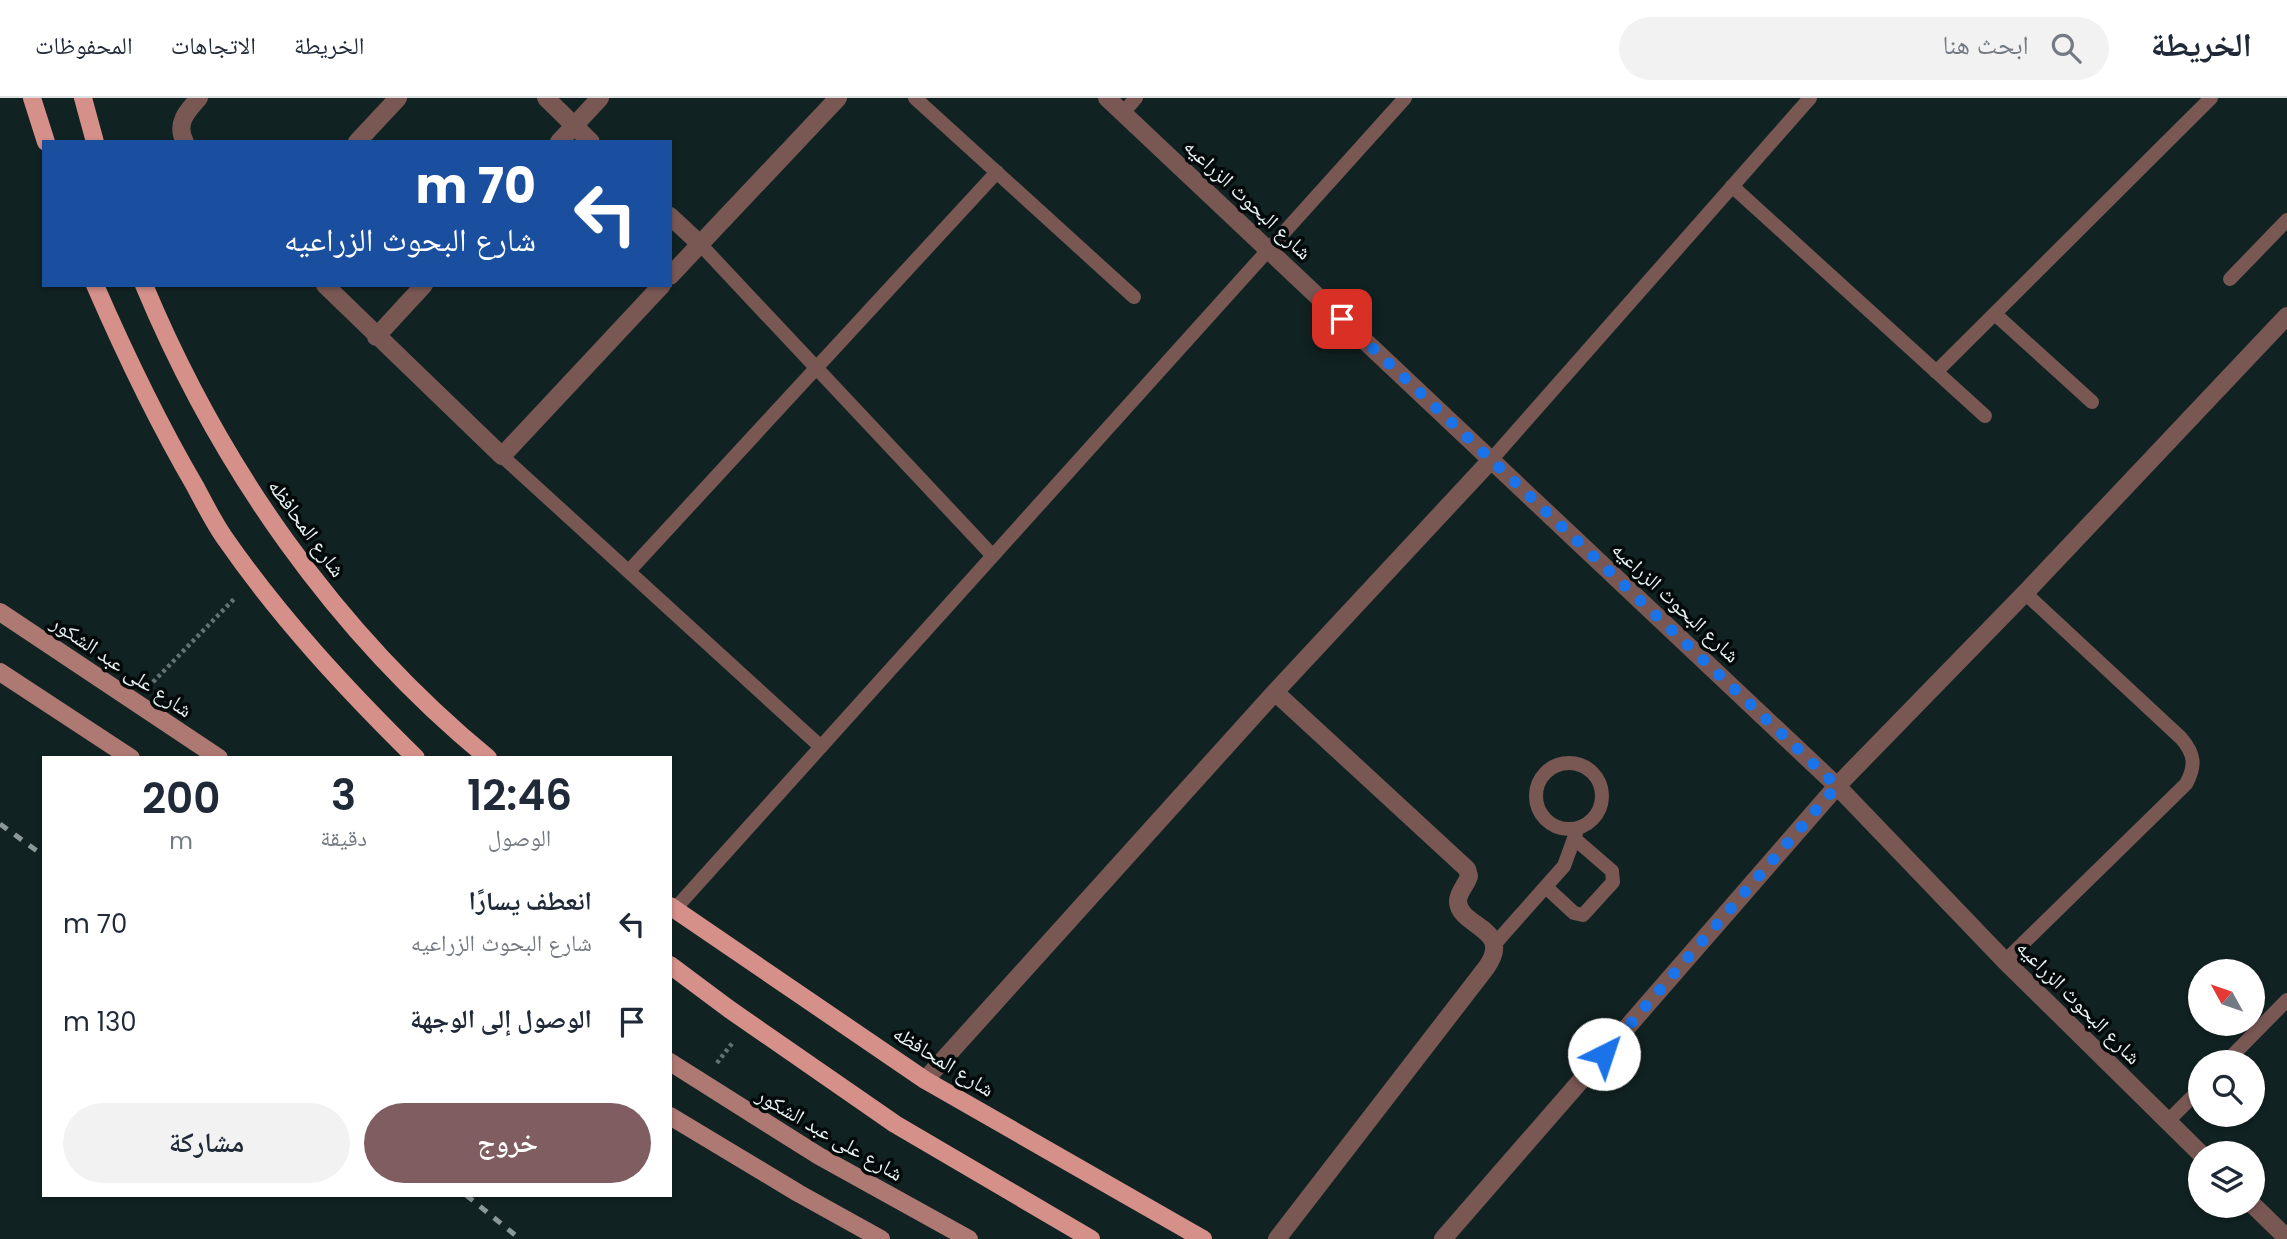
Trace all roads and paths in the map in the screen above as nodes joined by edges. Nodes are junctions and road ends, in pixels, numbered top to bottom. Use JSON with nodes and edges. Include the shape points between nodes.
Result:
{"nodes":[{"id":1,"x":32,"y":98,"type":"edge"},
{"id":2,"x":83,"y":98,"type":"edge"},
{"id":3,"x":199,"y":98,"type":"edge"},
{"id":4,"x":398,"y":98,"type":"edge"},
{"id":5,"x":546,"y":98,"type":"edge"},
{"id":6,"x":600,"y":98,"type":"edge"},
{"id":7,"x":838,"y":98,"type":"edge"},
{"id":8,"x":915,"y":98,"type":"edge"},
{"id":9,"x":1107,"y":98,"type":"edge"},
{"id":10,"x":1136,"y":98,"type":"edge"},
{"id":11,"x":1405,"y":98,"type":"edge"},
{"id":12,"x":1810,"y":98,"type":"edge"},
{"id":13,"x":2211,"y":98,"type":"edge"},
{"id":14,"x":1123,"y":113,"type":"junction"},
{"id":15,"x":574,"y":125,"type":"junction"},
{"id":16,"x":45,"y":140,"type":"edge"},
{"id":17,"x":94,"y":140,"type":"edge"},
{"id":18,"x":184,"y":140,"type":"edge"},
{"id":19,"x":359,"y":140,"type":"edge"},
{"id":20,"x":561,"y":140,"type":"edge"},
{"id":21,"x":590,"y":140,"type":"edge"},
{"id":22,"x":997,"y":172,"type":"junction"},
{"id":23,"x":1732,"y":186,"type":"junction"},
{"id":24,"x":672,"y":218,"type":"edge"},
{"id":25,"x":2287,"y":220,"type":"edge"},
{"id":26,"x":700,"y":244,"type":"junction"},
{"id":27,"x":1267,"y":249,"type":"junction"},
{"id":28,"x":672,"y":274,"type":"edge"},
{"id":29,"x":2230,"y":279,"type":"dead end"},
{"id":30,"x":96,"y":287,"type":"edge"},
{"id":31,"x":145,"y":287,"type":"edge"},
{"id":32,"x":327,"y":287,"type":"edge"},
{"id":33,"x":422,"y":287,"type":"edge"},
{"id":34,"x":660,"y":287,"type":"edge"},
{"id":35,"x":1134,"y":297,"type":"dead end"},
{"id":36,"x":1995,"y":314,"type":"junction"},
{"id":37,"x":2286,"y":320,"type":"edge"},
{"id":38,"x":376,"y":337,"type":"junction"},
{"id":39,"x":816,"y":368,"type":"junction"},
{"id":40,"x":1936,"y":372,"type":"junction"},
{"id":41,"x":2092,"y":402,"type":"dead end"},
{"id":42,"x":1986,"y":416,"type":"dead end"},
{"id":43,"x":502,"y":456,"type":"junction"},
{"id":44,"x":1492,"y":459,"type":"junction"},
{"id":45,"x":992,"y":555,"type":"junction"},
{"id":46,"x":629,"y":571,"type":"junction"},
{"id":47,"x":255,"y":577,"type":"junction"},
{"id":48,"x":2025,"y":593,"type":"junction"},
{"id":49,"x":0,"y":612,"type":"edge"},
{"id":50,"x":0,"y":672,"type":"edge"},
{"id":51,"x":1275,"y":692,"type":"junction"},
{"id":52,"x":134,"y":701,"type":"junction"},
{"id":53,"x":821,"y":747,"type":"junction"},
{"id":54,"x":128,"y":756,"type":"edge"},
{"id":55,"x":216,"y":756,"type":"edge"},
{"id":56,"x":414,"y":756,"type":"edge"},
{"id":57,"x":486,"y":756,"type":"edge"},
{"id":58,"x":1837,"y":786,"type":"junction"},
{"id":59,"x":1576,"y":834,"type":"junction"},
{"id":60,"x":1547,"y":888,"type":"junction"},
{"id":61,"x":672,"y":908,"type":"edge"},
{"id":62,"x":1493,"y":946,"type":"junction"},
{"id":63,"x":2005,"y":961,"type":"junction"},
{"id":64,"x":672,"y":966,"type":"edge"},
{"id":65,"x":2287,"y":1000,"type":"edge"},
{"id":66,"x":749,"y":1023,"type":"junction"},
{"id":67,"x":2238,"y":1050,"type":"edge"},
{"id":68,"x":672,"y":1063,"type":"edge"},
{"id":69,"x":925,"y":1080,"type":"junction"},
{"id":70,"x":701,"y":1083,"type":"junction"},
{"id":71,"x":2188,"y":1101,"type":"edge"},
{"id":72,"x":672,"y":1117,"type":"edge"},
{"id":73,"x":2168,"y":1122,"type":"junction"},
{"id":74,"x":2188,"y":1141,"type":"edge"},
{"id":75,"x":2265,"y":1217,"type":"edge"},
{"id":76,"x":2287,"y":1238,"type":"edge"},
{"id":77,"x":881,"y":1239,"type":"edge"},
{"id":78,"x":969,"y":1239,"type":"edge"},
{"id":79,"x":1091,"y":1239,"type":"edge"},
{"id":80,"x":1203,"y":1239,"type":"edge"},
{"id":81,"x":1277,"y":1239,"type":"edge"},
{"id":82,"x":1443,"y":1239,"type":"edge"}],
"edges":[{"from":1,"to":16,"type":"main road"},
{"from":2,"to":17,"type":"main road"},
{"from":3,"to":18,"type":"street","via":[[182,119]]},
{"from":4,"to":19,"type":"street"},
{"from":5,"to":15,"type":"street"},
{"from":6,"to":15,"type":"street"},
{"from":7,"to":26,"type":"street"},
{"from":8,"to":22,"type":"lane"},
{"from":9,"to":14,"type":"street","name":"شارع البحوث الزراعيه"},
{"from":10,"to":14,"type":"lane"},
{"from":11,"to":27,"type":"lane"},
{"from":12,"to":23,"type":"lane"},
{"from":13,"to":36,"type":"lane"},
{"from":14,"to":27,"type":"street","name":"شارع البحوث الزراعيه"},
{"from":15,"to":20,"type":"street"},
{"from":15,"to":21,"type":"street"},
{"from":22,"to":35,"type":"lane"},
{"from":22,"to":39,"type":"lane"},
{"from":23,"to":40,"type":"lane"},
{"from":23,"to":44,"type":"lane"},
{"from":24,"to":26,"type":"street"},
{"from":25,"to":29,"type":"lane"},
{"from":26,"to":28,"type":"street"},
{"from":26,"to":39,"type":"lane"},
{"from":27,"to":44,"type":"street","name":"شارع البحوث الزراعيه"},
{"from":27,"to":45,"type":"lane"},
{"from":30,"to":47,"type":"main road","via":[[174,451],[223,535]]},
{"from":31,"to":57,"type":"main road","name":"شارع المحافظه","via":[[205,415],[295,554],[402,680]]},
{"from":32,"to":38,"type":"street"},
{"from":33,"to":38,"type":"street"},
{"from":34,"to":43,"type":"street"},
{"from":36,"to":40,"type":"lane"},
{"from":36,"to":41,"type":"lane"},
{"from":37,"to":48,"type":"street"},
{"from":38,"to":43,"type":"street"},
{"from":39,"to":45,"type":"lane"},
{"from":39,"to":46,"type":"lane"},
{"from":40,"to":42,"type":"lane"},
{"from":43,"to":46,"type":"lane"},
{"from":44,"to":51,"type":"street"},
{"from":44,"to":58,"type":"street","name":"شارع البحوث الزراعيه"},
{"from":45,"to":53,"type":"lane"},
{"from":46,"to":53,"type":"lane"},
{"from":47,"to":52,"type":"path"},
{"from":47,"to":56,"type":"main road","via":[[350,692]]},
{"from":48,"to":58,"type":"street"},
{"from":48,"to":63,"type":"lane","via":[[2180,738],[2194,760],[2186,784]]},
{"from":49,"to":52,"type":"main road","name":"شارع على عبد الشكور"},
{"from":50,"to":54,"type":"main road"},
{"from":51,"to":62,"type":"street","via":[[1467,869],[1469,876],[1458,905],[1486,931]]},
{"from":51,"to":69,"type":"street"},
{"from":52,"to":55,"type":"main road","name":"شارع على عبد الشكور"},
{"from":53,"to":61,"type":"lane"},
{"from":58,"to":63,"type":"street","name":"شارع البحوث الزراعيه"},
{"from":58,"to":82,"type":"street"},
{"from":59,"to":59,"type":"lane","via":[[1597,815],[1602,791],[1591,770],[1568,762],[1546,772],[1536,794],[1543,817]]},
{"from":59,"to":60,"type":"lane","via":[[1564,866]]},
{"from":59,"to":60,"type":"lane","via":[[1612,871],[1613,882],[1583,915],[1574,913]]},
{"from":60,"to":62,"type":"lane"},
{"from":61,"to":69,"type":"main road","name":"شارع المحافظه"},
{"from":62,"to":81,"type":"street","via":[[1486,968]]},
{"from":63,"to":73,"type":"street","name":"شارع البحوث الزراعيه"},
{"from":64,"to":66,"type":"main road"},
{"from":65,"to":67,"type":"lane"},
{"from":66,"to":70,"type":"path"},
{"from":66,"to":79,"type":"main road","via":[[895,1124]]},
{"from":68,"to":70,"type":"main road","name":"شارع على عبد الشكور"},
{"from":69,"to":80,"type":"main road","name":"شارع المحافظه"},
{"from":70,"to":78,"type":"main road","name":"شارع على عبد الشكور","via":[[819,1156]]},
{"from":71,"to":73,"type":"lane"},
{"from":72,"to":77,"type":"main road"},
{"from":73,"to":74,"type":"street","name":"شارع البحوث الزراعيه"},
{"from":75,"to":76,"type":"street"}]}
